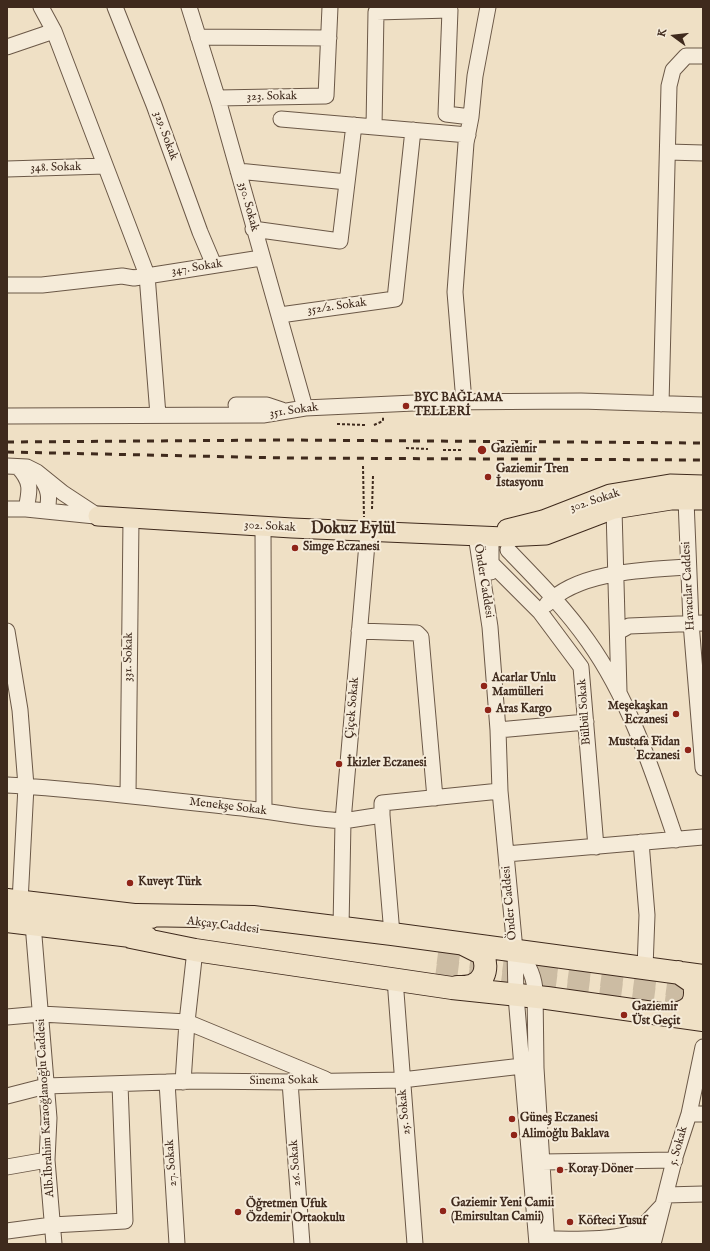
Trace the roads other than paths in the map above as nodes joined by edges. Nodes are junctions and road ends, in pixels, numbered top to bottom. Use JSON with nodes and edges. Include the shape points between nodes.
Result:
{"nodes":[{"id":1,"x":41,"y":7,"type":"edge"},
{"id":2,"x":115,"y":7,"type":"edge"},
{"id":3,"x":189,"y":7,"type":"edge"},
{"id":4,"x":330,"y":7,"type":"edge"},
{"id":5,"x":488,"y":7,"type":"edge"},
{"id":6,"x":54,"y":31,"type":"junction"},
{"id":7,"x":198,"y":37,"type":"junction"},
{"id":8,"x":329,"y":38,"type":"junction"},
{"id":9,"x":7,"y":47,"type":"edge"},
{"id":10,"x":703,"y":56,"type":"edge"},
{"id":11,"x":218,"y":98,"type":"junction"},
{"id":12,"x":471,"y":117,"type":"junction"},
{"id":13,"x":281,"y":119,"type":"dead end"},
{"id":14,"x":354,"y":125,"type":"junction"},
{"id":15,"x":374,"y":127,"type":"junction"},
{"id":16,"x":413,"y":130,"type":"junction"},
{"id":17,"x":468,"y":135,"type":"junction"},
{"id":18,"x":668,"y":152,"type":"junction"},
{"id":19,"x":703,"y":153,"type":"edge"},
{"id":20,"x":105,"y":166,"type":"junction"},
{"id":21,"x":7,"y":169,"type":"edge"},
{"id":22,"x":238,"y":171,"type":"junction"},
{"id":23,"x":347,"y":182,"type":"junction"},
{"id":24,"x":253,"y":229,"type":"junction"},
{"id":25,"x":261,"y":258,"type":"junction"},
{"id":26,"x":214,"y":265,"type":"junction"},
{"id":27,"x":140,"y":277,"type":"junction"},
{"id":28,"x":7,"y":285,"type":"edge"},
{"id":29,"x":7,"y":294,"type":"edge"},
{"id":30,"x":280,"y":315,"type":"junction"},
{"id":31,"x":464,"y":402,"type":"junction"},
{"id":32,"x":661,"y":404,"type":"junction"},
{"id":33,"x":7,"y":406,"type":"edge"},
{"id":34,"x":703,"y":406,"type":"edge"},
{"id":35,"x":305,"y":408,"type":"junction"},
{"id":36,"x":157,"y":410,"type":"junction"},
{"id":37,"x":7,"y":416,"type":"edge"},
{"id":38,"x":12,"y":467,"type":"edge"},
{"id":39,"x":37,"y":472,"type":"junction"},
{"id":40,"x":703,"y":484,"type":"edge"},
{"id":41,"x":63,"y":493,"type":"junction"},
{"id":42,"x":694,"y":500,"type":"edge"},
{"id":43,"x":7,"y":509,"type":"edge"},
{"id":44,"x":26,"y":509,"type":"junction"},
{"id":45,"x":614,"y":509,"type":"junction"},
{"id":46,"x":55,"y":512,"type":"junction"},
{"id":47,"x":98,"y":516,"type":"junction"},
{"id":48,"x":130,"y":519,"type":"junction"},
{"id":49,"x":366,"y":526,"type":"junction"},
{"id":50,"x":263,"y":527,"type":"junction"},
{"id":51,"x":546,"y":535,"type":"junction"},
{"id":52,"x":483,"y":536,"type":"junction"},
{"id":53,"x":508,"y":550,"type":"junction"},
{"id":54,"x":491,"y":561,"type":"junction"},
{"id":55,"x":688,"y":567,"type":"junction"},
{"id":56,"x":616,"y":573,"type":"junction"},
{"id":57,"x":553,"y":598,"type":"junction"},
{"id":58,"x":540,"y":612,"type":"junction"},
{"id":59,"x":697,"y":623,"type":"edge"},
{"id":60,"x":490,"y":627,"type":"junction"},
{"id":61,"x":7,"y":631,"type":"edge"},
{"id":62,"x":359,"y":631,"type":"junction"},
{"id":63,"x":618,"y":632,"type":"junction"},
{"id":64,"x":619,"y":693,"type":"junction"},
{"id":65,"x":700,"y":703,"type":"edge"},
{"id":66,"x":586,"y":722,"type":"junction"},
{"id":67,"x":498,"y":730,"type":"junction"},
{"id":68,"x":703,"y":768,"type":"edge"},
{"id":69,"x":7,"y":785,"type":"edge"},
{"id":70,"x":26,"y":786,"type":"junction"},
{"id":71,"x":500,"y":791,"type":"junction"},
{"id":72,"x":128,"y":795,"type":"junction"},
{"id":73,"x":435,"y":798,"type":"junction"},
{"id":74,"x":264,"y":811,"type":"junction"},
{"id":75,"x":382,"y":815,"type":"junction"},
{"id":76,"x":343,"y":821,"type":"junction"},
{"id":77,"x":703,"y":837,"type":"edge"},
{"id":78,"x":676,"y":840,"type":"junction"},
{"id":79,"x":641,"y":842,"type":"junction"},
{"id":80,"x":596,"y":847,"type":"junction"},
{"id":81,"x":506,"y":854,"type":"junction"},
{"id":82,"x":14,"y":901,"type":"edge"},
{"id":83,"x":137,"y":916,"type":"junction"},
{"id":84,"x":7,"y":921,"type":"edge"},
{"id":85,"x":33,"y":924,"type":"junction"},
{"id":86,"x":342,"y":928,"type":"junction"},
{"id":87,"x":392,"y":934,"type":"junction"},
{"id":88,"x":132,"y":937,"type":"junction"},
{"id":89,"x":461,"y":943,"type":"junction"},
{"id":90,"x":194,"y":950,"type":"junction"},
{"id":91,"x":515,"y":950,"type":"junction"},
{"id":92,"x":645,"y":968,"type":"junction"},
{"id":93,"x":678,"y":972,"type":"junction"},
{"id":94,"x":703,"y":976,"type":"edge"},
{"id":95,"x":395,"y":979,"type":"junction"},
{"id":96,"x":452,"y":988,"type":"junction"},
{"id":97,"x":525,"y":996,"type":"junction"},
{"id":98,"x":41,"y":1014,"type":"junction"},
{"id":99,"x":670,"y":1015,"type":"junction"},
{"id":100,"x":7,"y":1017,"type":"edge"},
{"id":101,"x":703,"y":1020,"type":"edge"},
{"id":102,"x":187,"y":1022,"type":"junction"},
{"id":103,"x":703,"y":1047,"type":"edge"},
{"id":104,"x":522,"y":1066,"type":"junction"},
{"id":105,"x":329,"y":1080,"type":"junction"},
{"id":106,"x":402,"y":1080,"type":"junction"},
{"id":107,"x":166,"y":1082,"type":"junction"},
{"id":108,"x":183,"y":1082,"type":"junction"},
{"id":109,"x":290,"y":1082,"type":"junction"},
{"id":110,"x":120,"y":1084,"type":"junction"},
{"id":111,"x":46,"y":1086,"type":"junction"},
{"id":112,"x":7,"y":1096,"type":"edge"},
{"id":113,"x":696,"y":1114,"type":"edge"},
{"id":114,"x":47,"y":1160,"type":"junction"},
{"id":115,"x":674,"y":1160,"type":"junction"},
{"id":116,"x":542,"y":1162,"type":"junction"},
{"id":117,"x":7,"y":1167,"type":"edge"},
{"id":118,"x":703,"y":1194,"type":"edge"},
{"id":119,"x":665,"y":1199,"type":"junction"},
{"id":120,"x":52,"y":1225,"type":"junction"},
{"id":121,"x":7,"y":1230,"type":"edge"},
{"id":122,"x":653,"y":1239,"type":"edge"},
{"id":123,"x":543,"y":1243,"type":"edge"},
{"id":124,"x":54,"y":1244,"type":"edge"},
{"id":125,"x":177,"y":1244,"type":"edge"},
{"id":126,"x":302,"y":1244,"type":"edge"},
{"id":127,"x":415,"y":1244,"type":"edge"},
{"id":128,"x":630,"y":1244,"type":"edge"}],
"edges":[{"from":1,"to":6,"type":"street"},
{"from":2,"to":26,"type":"street","name":"329. Sokak"},
{"from":3,"to":7,"type":"street","name":"350. Sokak"},
{"from":4,"to":8,"type":"street"},
{"from":5,"to":12,"type":"street","via":[[475,76]]},
{"from":6,"to":9,"type":"street"},
{"from":6,"to":20,"type":"street"},
{"from":7,"to":8,"type":"street"},
{"from":7,"to":11,"type":"street","name":"350. Sokak"},
{"from":8,"to":11,"type":"street","name":"323. Sokak","via":[[326,96]]},
{"from":10,"to":18,"type":"street","via":[[686,56],[673,70],[669,86]]},
{"from":11,"to":22,"type":"street","name":"350. Sokak"},
{"from":12,"to":15,"type":"street","via":[[446,114],[450,10],[376,12]]},
{"from":12,"to":17,"type":"street"},
{"from":13,"to":14,"type":"street"},
{"from":14,"to":15,"type":"street"},
{"from":14,"to":23,"type":"street"},
{"from":15,"to":16,"type":"street"},
{"from":16,"to":17,"type":"street"},
{"from":16,"to":30,"type":"street","name":"352/2. Sokak","via":[[395,299]]},
{"from":17,"to":31,"type":"street","via":[[455,292]]},
{"from":18,"to":19,"type":"street"},
{"from":18,"to":32,"type":"street"},
{"from":20,"to":21,"type":"street","name":"348. Sokak"},
{"from":20,"to":27,"type":"street"},
{"from":22,"to":23,"type":"street"},
{"from":22,"to":24,"type":"street","name":"350. Sokak"},
{"from":23,"to":24,"type":"street","via":[[340,241]]},
{"from":24,"to":25,"type":"street","name":"350. Sokak"},
{"from":25,"to":26,"type":"street","name":"347. Sokak"},
{"from":25,"to":30,"type":"street","name":"350. Sokak"},
{"from":26,"to":27,"type":"street","name":"347. Sokak"},
{"from":27,"to":28,"type":"street","name":"347. Sokak","via":[[122,276],[42,285]]},
{"from":27,"to":29,"type":"street","name":"347. Sokak","via":[[124,284],[63,292]]},
{"from":27,"to":36,"type":"street"},
{"from":30,"to":35,"type":"street","name":"350. Sokak"},
{"from":31,"to":32,"type":"street","name":"351. Sokak","via":[[581,401]]},
{"from":31,"to":35,"type":"street","name":"351. Sokak"},
{"from":32,"to":34,"type":"street","name":"351. Sokak"},
{"from":33,"to":36,"type":"street"},
{"from":35,"to":36,"type":"street","name":"351. Sokak","via":[[263,415]]},
{"from":36,"to":37,"type":"street","name":"351. Sokak"},
{"from":38,"to":39,"type":"street"},
{"from":38,"to":44,"type":"street","via":[[26,475],[29,483]]},
{"from":39,"to":41,"type":"street"},
{"from":39,"to":46,"type":"street","via":[[48,488]]},
{"from":40,"to":52,"type":"main road","name":"302. Sokak","via":[[670,484],[610,494],[543,520]]},
{"from":41,"to":46,"type":"street"},
{"from":41,"to":47,"type":"street"},
{"from":42,"to":45,"type":"main road","name":"302. Sokak","via":[[671,500]]},
{"from":42,"to":55,"type":"street","name":"Havacılar Caddesi"},
{"from":43,"to":44,"type":"street"},
{"from":44,"to":46,"type":"street"},
{"from":45,"to":51,"type":"main road","name":"302. Sokak"},
{"from":45,"to":56,"type":"street"},
{"from":46,"to":47,"type":"street"},
{"from":47,"to":48,"type":"main road","name":"302. Sokak"},
{"from":48,"to":50,"type":"main road","name":"302. Sokak"},
{"from":48,"to":72,"type":"street","name":"331. Sokak"},
{"from":49,"to":50,"type":"main road","name":"302. Sokak"},
{"from":49,"to":52,"type":"main road","name":"302. Sokak"},
{"from":49,"to":62,"type":"street","name":"Çiçek Sokak"},
{"from":50,"to":74,"type":"street"},
{"from":51,"to":52,"type":"main road","name":"302. Sokak"},
{"from":51,"to":53,"type":"street"},
{"from":52,"to":54,"type":"street","name":"Önder Caddesi"},
{"from":52,"to":60,"type":"street","name":"Önder Caddesi"},
{"from":53,"to":54,"type":"street"},
{"from":53,"to":57,"type":"street"},
{"from":54,"to":58,"type":"street","name":"Bülbül Sokak"},
{"from":54,"to":60,"type":"street","name":"Önder Caddesi"},
{"from":55,"to":56,"type":"street"},
{"from":55,"to":59,"type":"street","name":"Havacılar Caddesi"},
{"from":56,"to":57,"type":"street","via":[[572,587]]},
{"from":56,"to":63,"type":"street"},
{"from":57,"to":58,"type":"street"},
{"from":57,"to":64,"type":"street","via":[[588,641]]},
{"from":58,"to":66,"type":"street","name":"Bülbül Sokak","via":[[582,667]]},
{"from":59,"to":63,"type":"street","via":[[629,626]]},
{"from":59,"to":65,"type":"street","name":"Havacılar Caddesi"},
{"from":60,"to":67,"type":"street","name":"Önder Caddesi"},
{"from":61,"to":70,"type":"street","via":[[20,710]]},
{"from":62,"to":73,"type":"street","via":[[417,633],[421,637]]},
{"from":62,"to":76,"type":"street","name":"Çiçek Sokak"},
{"from":63,"to":64,"type":"street"},
{"from":64,"to":78,"type":"street","via":[[651,765]]},
{"from":65,"to":68,"type":"street","name":"Havacılar Caddesi"},
{"from":66,"to":67,"type":"street"},
{"from":66,"to":80,"type":"street","name":"Bülbül Sokak"},
{"from":67,"to":71,"type":"street","name":"Önder Caddesi"},
{"from":69,"to":70,"type":"street","name":"Menekşe Sokak"},
{"from":70,"to":72,"type":"street","name":"Menekşe Sokak"},
{"from":70,"to":82,"type":"street"},
{"from":71,"to":73,"type":"street"},
{"from":71,"to":81,"type":"street","name":"Önder Caddesi"},
{"from":72,"to":74,"type":"street","name":"Menekşe Sokak"},
{"from":73,"to":75,"type":"street","via":[[382,803]]},
{"from":74,"to":76,"type":"street","name":"Menekşe Sokak"},
{"from":75,"to":76,"type":"street"},
{"from":75,"to":87,"type":"street"},
{"from":76,"to":86,"type":"street"},
{"from":77,"to":78,"type":"street"},
{"from":78,"to":79,"type":"street"},
{"from":79,"to":80,"type":"street"},
{"from":79,"to":92,"type":"street","via":[[648,915]]},
{"from":80,"to":81,"type":"street"},
{"from":81,"to":91,"type":"street","name":"Önder Caddesi"},
{"from":82,"to":83,"type":"highway","name":"Akçay Caddesi"},
{"from":83,"to":86,"type":"highway","via":[[253,917]]},
{"from":83,"to":88,"type":"highway","name":"Akçay Caddesi","via":[[437,962]]},
{"from":84,"to":85,"type":"highway","name":"Akçay Caddesi"},
{"from":85,"to":88,"type":"highway","name":"Akçay Caddesi"},
{"from":85,"to":98,"type":"street","name":"Alb.İbrahim Karaoğlanoğlu Caddesi"},
{"from":86,"to":87,"type":"highway"},
{"from":87,"to":89,"type":"highway"},
{"from":88,"to":90,"type":"highway"},
{"from":89,"to":91,"type":"highway"},
{"from":89,"to":96,"type":"highway","via":[[483,954],[486,964],[484,973],[474,985]]},
{"from":90,"to":95,"type":"highway"},
{"from":90,"to":102,"type":"street"},
{"from":91,"to":92,"type":"highway"},
{"from":91,"to":97,"type":"street","name":"Önder Caddesi"},
{"from":92,"to":93,"type":"highway"},
{"from":93,"to":94,"type":"highway"},
{"from":93,"to":99,"type":"highway","via":[[694,982],[695,1000],[685,1012]]},
{"from":95,"to":96,"type":"highway"},
{"from":95,"to":106,"type":"street","name":"25. Sokak"},
{"from":96,"to":97,"type":"highway"},
{"from":97,"to":99,"type":"highway"},
{"from":97,"to":104,"type":"street"},
{"from":97,"to":116,"type":"street","via":[[536,1068]]},
{"from":98,"to":100,"type":"street"},
{"from":98,"to":102,"type":"street"},
{"from":98,"to":111,"type":"street","name":"Alb.İbrahim Karaoğlanoğlu Caddesi"},
{"from":99,"to":101,"type":"highway"},
{"from":102,"to":105,"type":"street"},
{"from":102,"to":108,"type":"street"},
{"from":103,"to":113,"type":"street","name":"5. Sokak"},
{"from":104,"to":106,"type":"street","name":"Sinema Sokak"},
{"from":104,"to":123,"type":"street"},
{"from":105,"to":106,"type":"street","name":"Sinema Sokak"},
{"from":105,"to":109,"type":"street","name":"Sinema Sokak"},
{"from":106,"to":127,"type":"street","name":"25. Sokak"},
{"from":107,"to":108,"type":"street","name":"Sinema Sokak"},
{"from":107,"to":110,"type":"street","name":"Sinema Sokak"},
{"from":107,"to":125,"type":"street","name":"27. Sokak"},
{"from":108,"to":109,"type":"street","name":"Sinema Sokak"},
{"from":109,"to":126,"type":"street","name":"26. Sokak"},
{"from":110,"to":111,"type":"street","name":"Sinema Sokak"},
{"from":110,"to":120,"type":"street","via":[[125,1221]]},
{"from":111,"to":112,"type":"street","name":"Sinema Sokak"},
{"from":111,"to":114,"type":"street","name":"Alb.İbrahim Karaoğlanoğlu Caddesi"},
{"from":113,"to":115,"type":"street","name":"5. Sokak"},
{"from":114,"to":117,"type":"street"},
{"from":114,"to":120,"type":"street","name":"Alb.İbrahim Karaoğlanoğlu Caddesi"},
{"from":115,"to":116,"type":"street"},
{"from":115,"to":119,"type":"street","name":"5. Sokak"},
{"from":116,"to":123,"type":"street"},
{"from":118,"to":119,"type":"street"},
{"from":119,"to":122,"type":"street","name":"5. Sokak"},
{"from":119,"to":123,"type":"street","via":[[645,1225],[627,1235]]},
{"from":120,"to":121,"type":"street"},
{"from":120,"to":124,"type":"street","name":"Alb.İbrahim Karaoğlanoğlu Caddesi"},
{"from":122,"to":128,"type":"street"}]}
